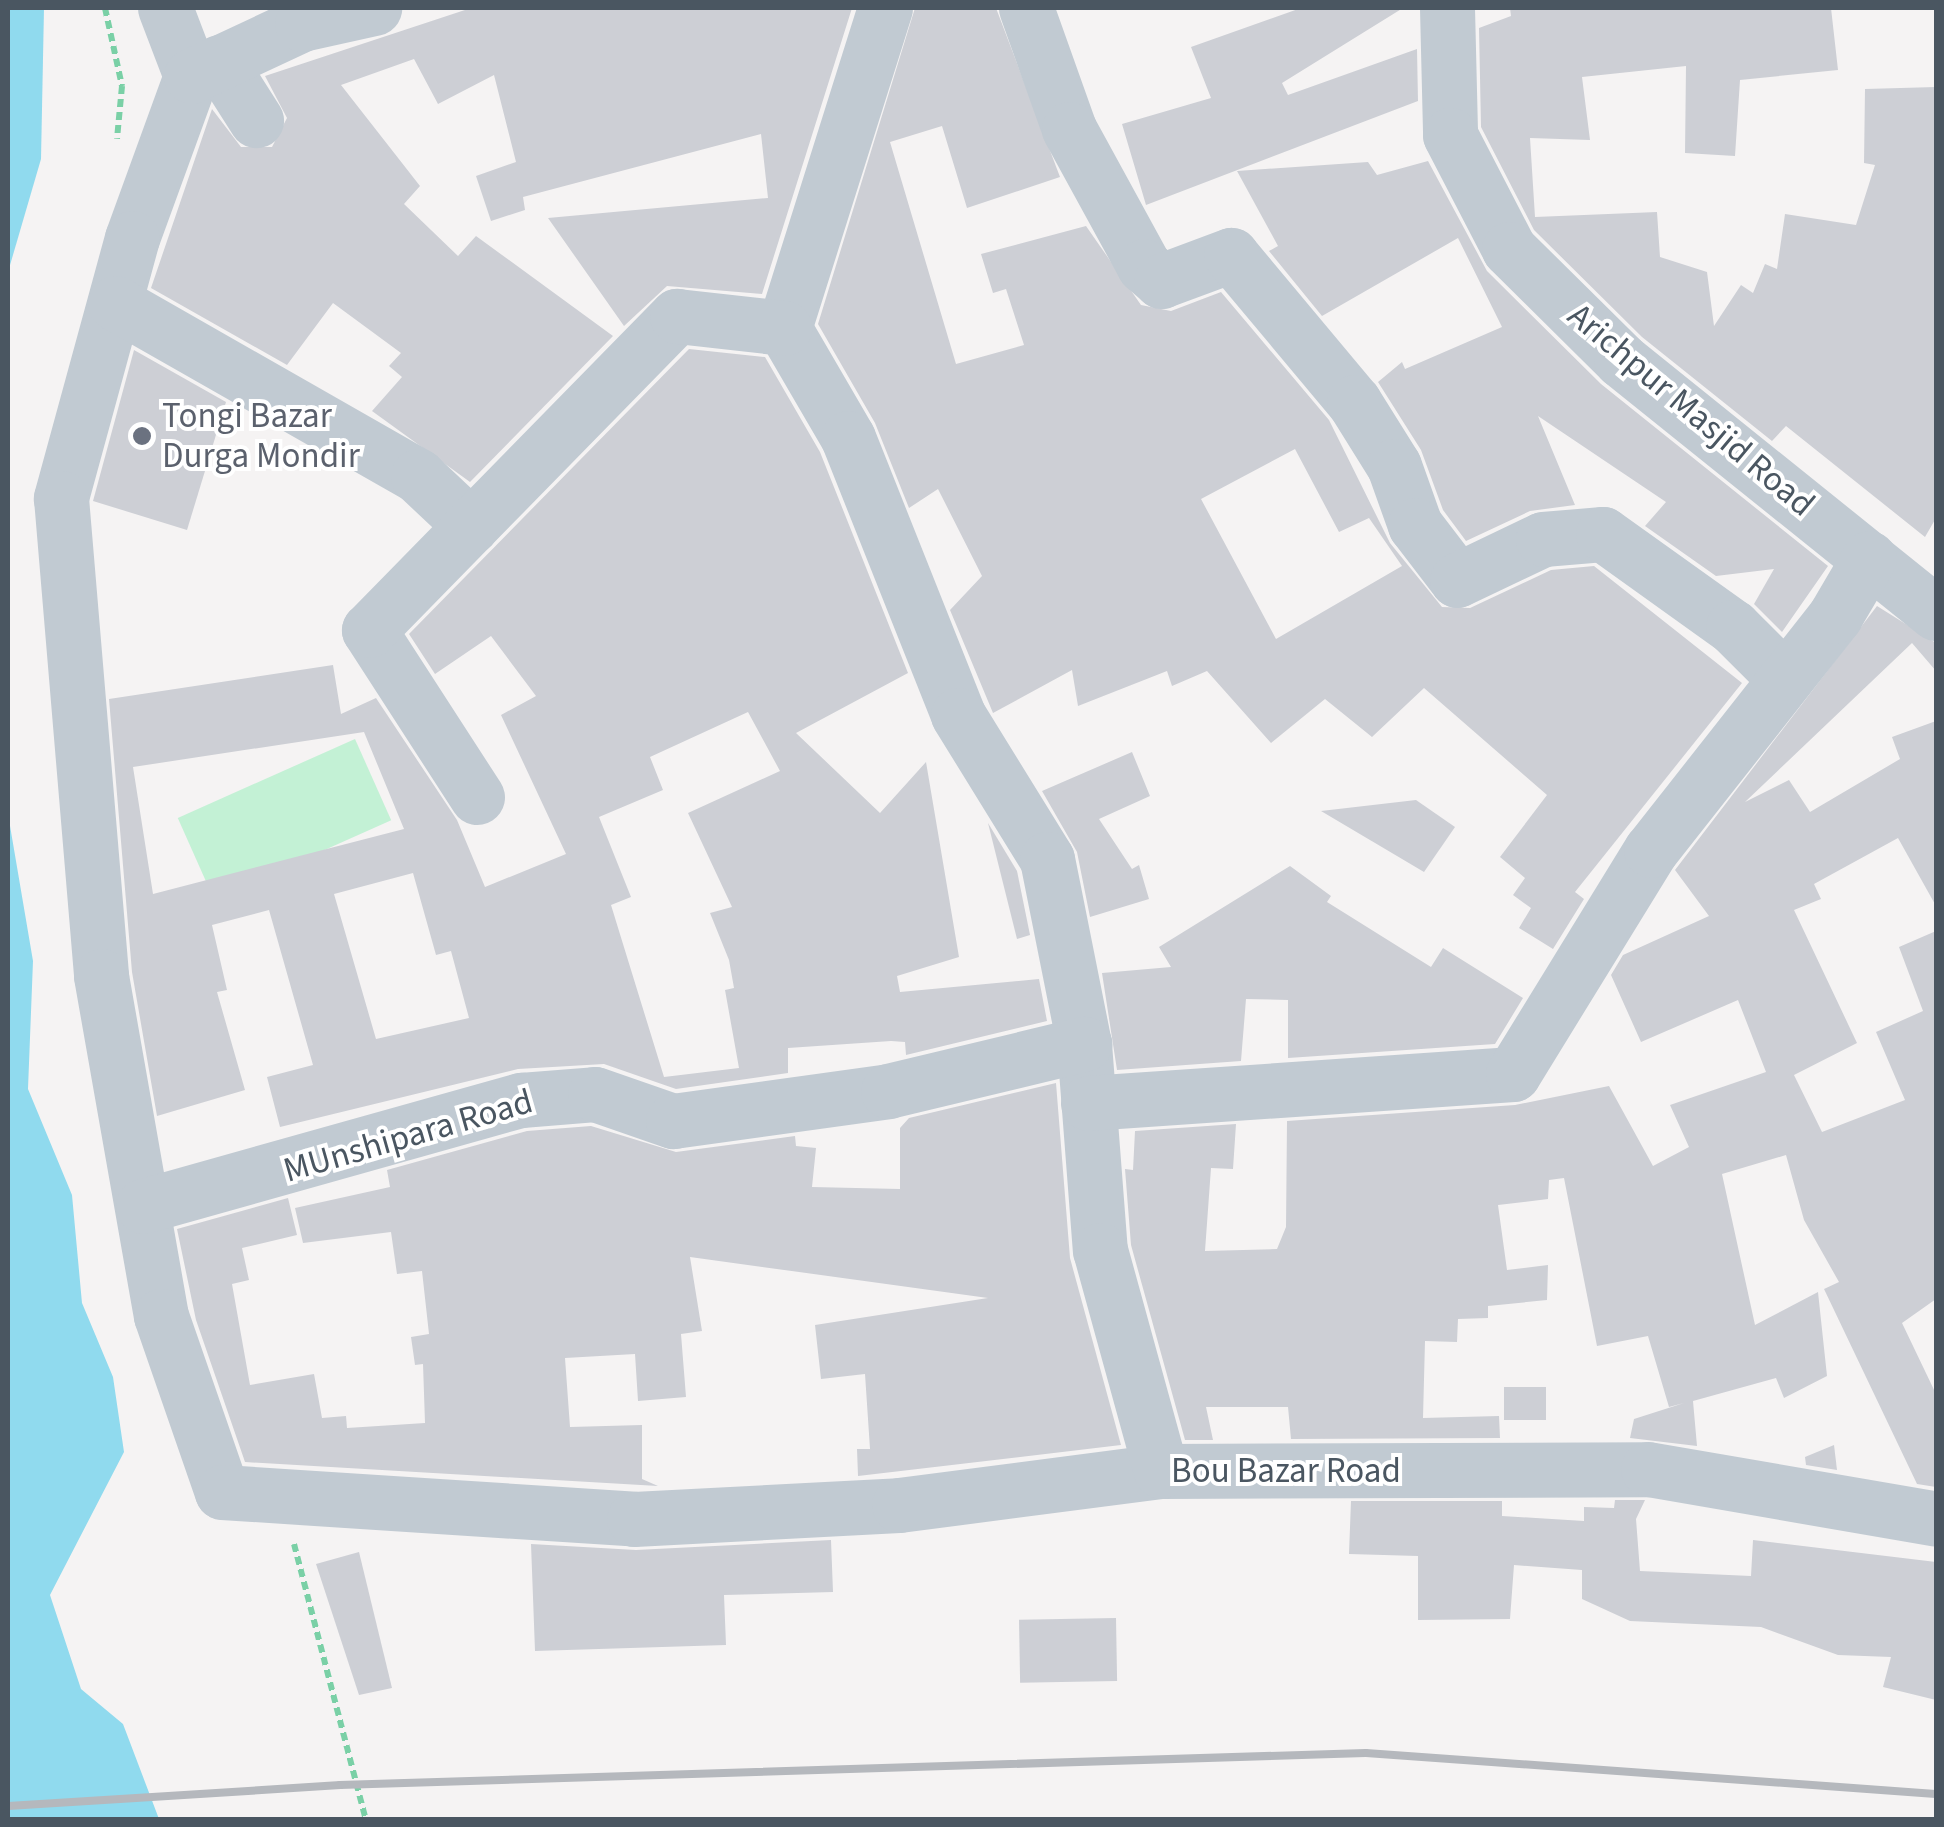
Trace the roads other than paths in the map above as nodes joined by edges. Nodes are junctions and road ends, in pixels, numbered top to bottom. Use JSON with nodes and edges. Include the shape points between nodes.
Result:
{"nodes":[{"id":1,"x":165,"y":8,"type":"edge"},
{"id":2,"x":374,"y":8,"type":"edge"},
{"id":3,"x":885,"y":8,"type":"edge"},
{"id":4,"x":1026,"y":8,"type":"edge"},
{"id":5,"x":1447,"y":8,"type":"edge"},
{"id":6,"x":303,"y":16,"type":"edge"},
{"id":7,"x":205,"y":69,"type":"junction"},
{"id":8,"x":256,"y":120,"type":"dead end"},
{"id":9,"x":115,"y":302,"type":"junction"},
{"id":10,"x":784,"y":328,"type":"junction"},
{"id":11,"x":471,"y":526,"type":"junction"},
{"id":12,"x":1869,"y":558,"type":"junction"},
{"id":13,"x":1936,"y":613,"type":"edge"},
{"id":14,"x":1784,"y":678,"type":"junction"},
{"id":15,"x":477,"y":796,"type":"dead end"},
{"id":16,"x":1084,"y":1044,"type":"junction"},
{"id":17,"x":1088,"y":1103,"type":"junction"},
{"id":18,"x":143,"y":1206,"type":"junction"},
{"id":19,"x":1161,"y":1472,"type":"junction"},
{"id":20,"x":1936,"y":1518,"type":"edge"}],
"edges":[{"from":1,"to":7,"type":"street"},
{"from":2,"to":6,"type":"street"},
{"from":3,"to":10,"type":"street"},
{"from":4,"to":14,"type":"street","via":[[1069,128],[1144,266],[1162,281],[1231,256],[1354,402],[1394,466],[1415,525],[1457,580],[1543,538],[1604,534],[1733,627]]},
{"from":5,"to":12,"type":"street","name":"Arichpur Masjid Road","via":[[1450,135],[1509,249],[1620,360]]},
{"from":6,"to":7,"type":"street"},
{"from":7,"to":8,"type":"street"},
{"from":7,"to":9,"type":"street"},
{"from":9,"to":11,"type":"street","via":[[418,476]]},
{"from":9,"to":18,"type":"street","via":[[61,498],[101,976]]},
{"from":10,"to":11,"type":"street","via":[[677,316]]},
{"from":10,"to":16,"type":"street","via":[[848,438],[958,715],[1047,859]]},
{"from":11,"to":15,"type":"street","via":[[369,630]]},
{"from":12,"to":13,"type":"street","name":"Arichpur Masjid Road"},
{"from":12,"to":14,"type":"street"},
{"from":14,"to":17,"type":"street","via":[[1651,850],[1513,1074]]},
{"from":16,"to":17,"type":"street"},
{"from":16,"to":18,"type":"street","name":"MUnshipara Road","via":[[888,1091],[674,1122],[595,1094],[521,1100]]},
{"from":17,"to":19,"type":"street","via":[[1100,1250]]},
{"from":18,"to":19,"type":"street","name":"Bou Bazar Road","via":[[161,1316],[222,1492],[634,1519],[899,1506]]},
{"from":19,"to":20,"type":"street","name":"Bou Bazar Road","via":[[1648,1469]]}]}
